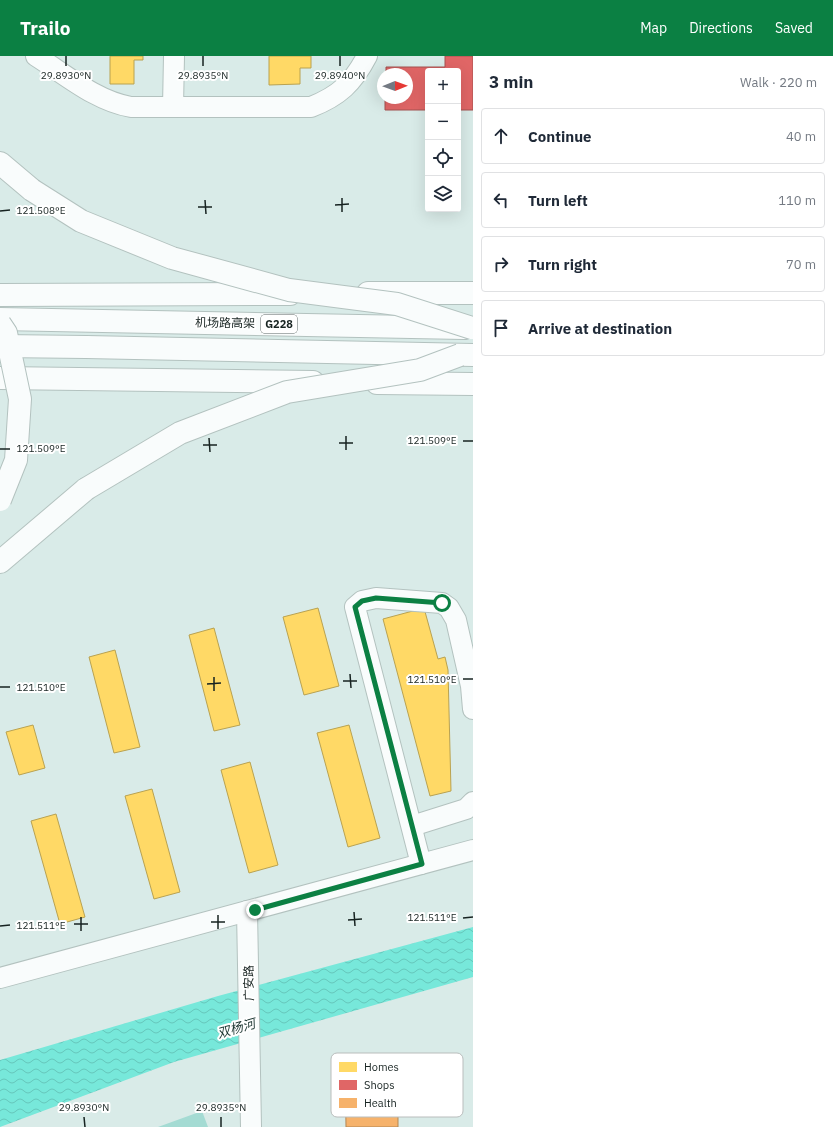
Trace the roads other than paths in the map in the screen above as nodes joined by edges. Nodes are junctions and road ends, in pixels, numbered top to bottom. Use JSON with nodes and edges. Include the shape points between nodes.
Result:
{"nodes":[{"id":1,"x":36,"y":56,"type":"edge"},
{"id":2,"x":174,"y":56,"type":"edge"},
{"id":3,"x":367,"y":56,"type":"edge"},
{"id":4,"x":66,"y":65,"type":"edge"},
{"id":5,"x":173,"y":107,"type":"junction"},
{"id":6,"x":0,"y":163,"type":"edge"},
{"id":7,"x":0,"y":183,"type":"edge"},
{"id":8,"x":32,"y":190,"type":"junction"},
{"id":9,"x":473,"y":293,"type":"edge"},
{"id":10,"x":0,"y":295,"type":"edge"},
{"id":11,"x":0,"y":319,"type":"edge"},
{"id":12,"x":0,"y":324,"type":"edge"},
{"id":13,"x":472,"y":328,"type":"edge"},
{"id":14,"x":0,"y":346,"type":"edge"},
{"id":15,"x":467,"y":355,"type":"edge"},
{"id":16,"x":0,"y":378,"type":"edge"},
{"id":17,"x":473,"y":384,"type":"edge"},
{"id":18,"x":0,"y":500,"type":"edge"},
{"id":19,"x":0,"y":562,"type":"edge"},
{"id":20,"x":473,"y":709,"type":"edge"},
{"id":21,"x":473,"y":802,"type":"edge"},
{"id":22,"x":412,"y":826,"type":"junction"},
{"id":23,"x":473,"y":850,"type":"edge"},
{"id":24,"x":422,"y":864,"type":"junction"},
{"id":25,"x":248,"y":911,"type":"junction"},
{"id":26,"x":0,"y":978,"type":"edge"},
{"id":27,"x":251,"y":1127,"type":"edge"}],
"edges":[{"from":1,"to":4,"type":"street"},
{"from":2,"to":5,"type":"street"},
{"from":3,"to":5,"type":"street","via":[[342,91],[311,107]]},
{"from":4,"to":5,"type":"street","via":[[98,96],[116,104],[131,107]]},
{"from":6,"to":8,"type":"main road"},
{"from":7,"to":8,"type":"main road"},
{"from":8,"to":13,"type":"main road","bridge":true,"via":[[81,222],[172,258],[289,290],[397,304]]},
{"from":9,"to":10,"type":"main road"},
{"from":11,"to":13,"type":"main road","name":"机场路高架","number":"G228","bridge":true},
{"from":12,"to":18,"type":"main road","bridge":true,"via":[[6,333],[20,399],[16,460]]},
{"from":14,"to":15,"type":"main road","number":"G228","bridge":true},
{"from":15,"to":19,"type":"main road","bridge":true,"via":[[420,370],[287,392],[180,433],[86,489]]},
{"from":16,"to":17,"type":"main road"},
{"from":20,"to":22,"type":"street","via":[[471,686],[456,620],[449,608],[442,603],[376,598],[362,601],[355,607]]},
{"from":21,"to":22,"type":"street","via":[[466,809]]},
{"from":22,"to":24,"type":"street"},
{"from":23,"to":24,"type":"street"},
{"from":24,"to":25,"type":"street"},
{"from":25,"to":26,"type":"street"},
{"from":25,"to":27,"type":"street","name":"广安路"}]}
